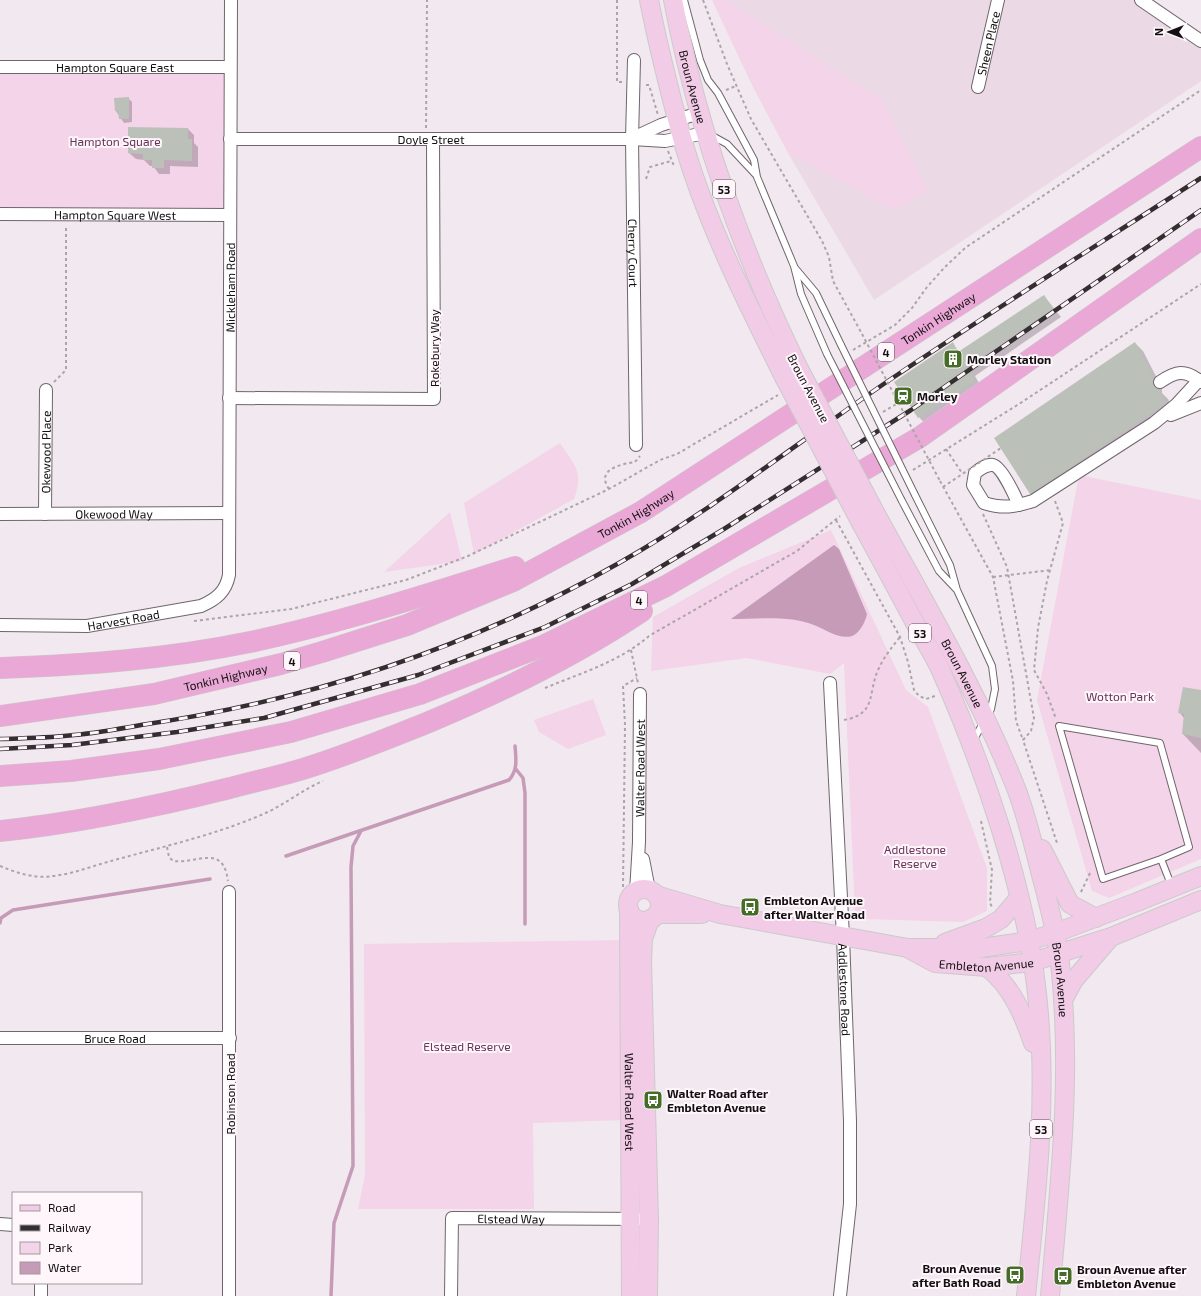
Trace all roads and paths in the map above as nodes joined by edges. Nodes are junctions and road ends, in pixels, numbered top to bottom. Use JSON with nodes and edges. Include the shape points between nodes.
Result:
{"nodes":[{"id":1,"x":231,"y":0,"type":"edge"},
{"id":2,"x":427,"y":0,"type":"edge"},
{"id":3,"x":617,"y":0,"type":"edge"},
{"id":4,"x":649,"y":0,"type":"edge"},
{"id":5,"x":673,"y":0,"type":"edge"},
{"id":6,"x":684,"y":0,"type":"edge"},
{"id":7,"x":703,"y":0,"type":"edge"},
{"id":8,"x":998,"y":0,"type":"edge"},
{"id":9,"x":1141,"y":0,"type":"edge"},
{"id":10,"x":1201,"y":41,"type":"edge"},
{"id":11,"x":634,"y":60,"type":"dead end"},
{"id":12,"x":0,"y":67,"type":"edge"},
{"id":13,"x":230,"y":67,"type":"junction"},
{"id":14,"x":634,"y":82,"type":"junction"},
{"id":15,"x":978,"y":87,"type":"dead end"},
{"id":16,"x":1201,"y":90,"type":"edge"},
{"id":17,"x":699,"y":113,"type":"junction"},
{"id":18,"x":678,"y":119,"type":"junction"},
{"id":19,"x":705,"y":133,"type":"junction"},
{"id":20,"x":429,"y":139,"type":"junction"},
{"id":21,"x":632,"y":139,"type":"junction"},
{"id":22,"x":683,"y":139,"type":"junction"},
{"id":23,"x":230,"y":140,"type":"junction"},
{"id":24,"x":1201,"y":147,"type":"edge"},
{"id":25,"x":671,"y":161,"type":"dead end"},
{"id":26,"x":757,"y":177,"type":"junction"},
{"id":27,"x":646,"y":184,"type":"dead end"},
{"id":28,"x":0,"y":214,"type":"edge"},
{"id":29,"x":66,"y":214,"type":"junction"},
{"id":30,"x":230,"y":215,"type":"junction"},
{"id":31,"x":1201,"y":239,"type":"edge"},
{"id":32,"x":794,"y":266,"type":"junction"},
{"id":33,"x":847,"y":353,"type":"dead end"},
{"id":34,"x":787,"y":380,"type":"junction"},
{"id":35,"x":1200,"y":381,"type":"edge"},
{"id":36,"x":1160,"y":382,"type":"dead end"},
{"id":37,"x":46,"y":390,"type":"joint"},
{"id":38,"x":229,"y":398,"type":"junction"},
{"id":39,"x":1201,"y":403,"type":"edge"},
{"id":40,"x":1154,"y":423,"type":"junction"},
{"id":41,"x":636,"y":445,"type":"joint"},
{"id":42,"x":1000,"y":448,"type":"dead end"},
{"id":43,"x":946,"y":449,"type":"dead end"},
{"id":44,"x":963,"y":474,"type":"dead end"},
{"id":45,"x":943,"y":487,"type":"junction"},
{"id":46,"x":609,"y":489,"type":"junction"},
{"id":47,"x":1051,"y":490,"type":"junction"},
{"id":48,"x":1019,"y":505,"type":"dead end"},
{"id":49,"x":980,"y":509,"type":"dead end"},
{"id":50,"x":229,"y":513,"type":"junction"},
{"id":51,"x":0,"y":514,"type":"edge"},
{"id":52,"x":45,"y":514,"type":"junction"},
{"id":53,"x":836,"y":520,"type":"dead end"},
{"id":54,"x":743,"y":541,"type":"junction"},
{"id":55,"x":568,"y":551,"type":"junction"},
{"id":56,"x":1051,"y":570,"type":"junction"},
{"id":57,"x":1008,"y":574,"type":"junction"},
{"id":58,"x":229,"y":575,"type":"joint"},
{"id":59,"x":993,"y":577,"type":"junction"},
{"id":60,"x":957,"y":590,"type":"junction"},
{"id":61,"x":187,"y":622,"type":"dead end"},
{"id":62,"x":0,"y":625,"type":"edge"},
{"id":63,"x":900,"y":637,"type":"junction"},
{"id":64,"x":631,"y":650,"type":"dead end"},
{"id":65,"x":0,"y":668,"type":"edge"},
{"id":66,"x":830,"y":683,"type":"dead end"},
{"id":67,"x":640,"y":694,"type":"joint"},
{"id":68,"x":939,"y":702,"type":"dead end"},
{"id":69,"x":0,"y":716,"type":"edge"},
{"id":70,"x":985,"y":718,"type":"junction"},
{"id":71,"x":832,"y":722,"type":"junction"},
{"id":72,"x":1059,"y":726,"type":"junction"},
{"id":73,"x":1023,"y":740,"type":"junction"},
{"id":74,"x":971,"y":744,"type":"junction"},
{"id":75,"x":0,"y":776,"type":"edge"},
{"id":76,"x":1026,"y":816,"type":"junction"},
{"id":77,"x":980,"y":818,"type":"dead end"},
{"id":78,"x":0,"y":831,"type":"edge"},
{"id":79,"x":1058,"y":844,"type":"dead end"},
{"id":80,"x":167,"y":847,"type":"dead end"},
{"id":81,"x":1097,"y":858,"type":"junction"},
{"id":82,"x":1161,"y":859,"type":"junction"},
{"id":83,"x":1201,"y":876,"type":"edge"},
{"id":84,"x":1173,"y":888,"type":"junction"},
{"id":85,"x":1077,"y":890,"type":"dead end"},
{"id":86,"x":229,"y":892,"type":"joint"},
{"id":87,"x":647,"y":892,"type":"junction"},
{"id":88,"x":1019,"y":898,"type":"junction"},
{"id":89,"x":1201,"y":900,"type":"edge"},
{"id":90,"x":629,"y":909,"type":"junction"},
{"id":91,"x":720,"y":914,"type":"junction"},
{"id":92,"x":654,"y":917,"type":"junction"},
{"id":93,"x":1096,"y":918,"type":"junction"},
{"id":94,"x":1000,"y":920,"type":"junction"},
{"id":95,"x":1056,"y":933,"type":"junction"},
{"id":96,"x":843,"y":937,"type":"junction"},
{"id":97,"x":1111,"y":937,"type":"junction"},
{"id":98,"x":1028,"y":941,"type":"junction"},
{"id":99,"x":934,"y":947,"type":"junction"},
{"id":100,"x":908,"y":948,"type":"junction"},
{"id":101,"x":1059,"y":954,"type":"junction"},
{"id":102,"x":1032,"y":962,"type":"junction"},
{"id":103,"x":987,"y":967,"type":"junction"},
{"id":104,"x":1063,"y":1000,"type":"junction"},
{"id":105,"x":0,"y":1038,"type":"edge"},
{"id":106,"x":230,"y":1038,"type":"junction"},
{"id":107,"x":1041,"y":1065,"type":"junction"},
{"id":108,"x":640,"y":1219,"type":"junction"},
{"id":109,"x":0,"y":1224,"type":"edge"},
{"id":110,"x":12,"y":1225,"type":"edge"},
{"id":111,"x":41,"y":1284,"type":"edge"},
{"id":112,"x":41,"y":1296,"type":"edge"},
{"id":113,"x":229,"y":1296,"type":"edge"},
{"id":114,"x":451,"y":1296,"type":"edge"},
{"id":115,"x":631,"y":1296,"type":"edge"},
{"id":116,"x":648,"y":1296,"type":"edge"},
{"id":117,"x":840,"y":1296,"type":"edge"},
{"id":118,"x":1026,"y":1296,"type":"edge"},
{"id":119,"x":1050,"y":1296,"type":"edge"}],
"edges":[{"from":1,"to":13,"type":"street","name":"Mickleham Road"},
{"from":2,"to":20,"type":"path"},
{"from":3,"to":14,"type":"path","via":[[617,82]]},
{"from":4,"to":18,"type":"main road","name":"Broun Avenue","number":"53"},
{"from":5,"to":17,"type":"main road","name":"Broun Avenue","number":"53"},
{"from":6,"to":26,"type":"lane","via":[[708,80],[748,148],[754,160]]},
{"from":7,"to":45,"type":"path","bridge":true,"via":[[751,119],[822,241],[829,257],[833,281]]},
{"from":8,"to":15,"type":"street","name":"Sheen Place"},
{"from":9,"to":10,"type":"street"},
{"from":11,"to":14,"type":"street","name":"Cherry Court"},
{"from":12,"to":13,"type":"street","name":"Hampton Square East"},
{"from":13,"to":23,"type":"street","name":"Mickleham Road"},
{"from":14,"to":21,"type":"street","name":"Cherry Court"},
{"from":16,"to":33,"type":"path","via":[[965,248],[895,324]]},
{"from":17,"to":18,"type":"street","name":"Doyle Street"},
{"from":17,"to":19,"type":"main road","name":"Broun Avenue","number":"53"},
{"from":18,"to":21,"type":"street","name":"Doyle Street"},
{"from":18,"to":22,"type":"main road","name":"Broun Avenue","number":"53"},
{"from":19,"to":22,"type":"street","name":"Doyle Street"},
{"from":19,"to":26,"type":"lane","via":[[727,144]]},
{"from":19,"to":34,"type":"main road","name":"Broun Avenue","number":"53"},
{"from":20,"to":21,"type":"street","name":"Doyle Street"},
{"from":20,"to":23,"type":"street","name":"Doyle Street"},
{"from":20,"to":38,"type":"street","name":"Rokebury Way","via":[[434,399]]},
{"from":21,"to":22,"type":"street","name":"Doyle Street"},
{"from":21,"to":41,"type":"street","name":"Cherry Court"},
{"from":22,"to":34,"type":"main road","name":"Broun Avenue","number":"53","via":[[708,211],[740,289]]},
{"from":23,"to":30,"type":"street","name":"Mickleham Road"},
{"from":24,"to":55,"type":"highway","name":"Tonkin Highway","number":"4","via":[[711,468],[641,512]]},
{"from":25,"to":27,"type":"path","via":[[650,167]]},
{"from":26,"to":32,"type":"lane"},
{"from":28,"to":29,"type":"street","name":"Hampton Square West"},
{"from":29,"to":30,"type":"street","name":"Hampton Square West"},
{"from":29,"to":37,"type":"path","via":[[66,370]]},
{"from":30,"to":38,"type":"street","name":"Mickleham Road"},
{"from":31,"to":54,"type":"highway","number":"4","via":[[920,437]]},
{"from":32,"to":60,"type":"lane","bridge":true,"via":[[816,293],[950,565]]},
{"from":32,"to":60,"type":"lane","bridge":true,"via":[[801,294],[826,354],[939,571]]},
{"from":34,"to":46,"type":"path","via":[[677,454],[660,460]]},
{"from":34,"to":70,"type":"main road","name":"Broun Avenue","number":"53","bridge":true,"via":[[877,516]]},
{"from":34,"to":74,"type":"main road","name":"Broun Avenue","number":"53","bridge":true,"via":[[940,670]]},
{"from":35,"to":36,"type":"street","via":[[1183,373],[1175,373]]},
{"from":35,"to":40,"type":"street"},
{"from":37,"to":52,"type":"street","name":"Okewood Place"},
{"from":38,"to":50,"type":"street","name":"Mickleham Road"},
{"from":39,"to":40,"type":"street"},
{"from":40,"to":47,"type":"street"},
{"from":41,"to":46,"type":"path","via":[[644,449],[635,462],[610,468],[605,484]]},
{"from":42,"to":45,"type":"path","bridge":true},
{"from":43,"to":44,"type":"path"},
{"from":45,"to":59,"type":"path"},
{"from":46,"to":61,"type":"path","via":[[468,556],[406,580],[292,609]]},
{"from":47,"to":48,"type":"street","via":[[1033,501]]},
{"from":47,"to":56,"type":"path","via":[[1064,523]]},
{"from":49,"to":57,"type":"path"},
{"from":50,"to":52,"type":"street","name":"Okewood Way"},
{"from":50,"to":58,"type":"street","name":"Mickleham Road"},
{"from":51,"to":52,"type":"street","name":"Okewood Way"},
{"from":53,"to":63,"type":"path"},
{"from":54,"to":75,"type":"highway","number":"4","via":[[666,586],[572,633],[490,668],[377,708],[291,732],[204,751],[115,765]]},
{"from":54,"to":78,"type":"highway","via":[[605,636],[477,702],[388,739],[306,768],[158,806]]},
{"from":55,"to":65,"type":"highway","via":[[350,618],[250,642],[138,659]]},
{"from":55,"to":69,"type":"highway","name":"Tonkin Highway","number":"4","via":[[514,581],[478,596],[407,625],[322,652],[154,694]]},
{"from":56,"to":57,"type":"path"},
{"from":56,"to":72,"type":"path","via":[[1038,628],[1034,670],[1048,694]]},
{"from":57,"to":59,"type":"path"},
{"from":57,"to":73,"type":"path","via":[[1034,718],[1031,731]]},
{"from":58,"to":62,"type":"street","name":"Harvest Road","via":[[220,594],[202,606],[87,626]]},
{"from":59,"to":73,"type":"path","via":[[1014,681],[1016,721]]},
{"from":60,"to":70,"type":"lane","via":[[992,666],[995,689]]},
{"from":63,"to":68,"type":"path","via":[[914,690],[926,699],[937,696]]},
{"from":63,"to":71,"type":"path","via":[[878,670],[870,705],[856,718]]},
{"from":64,"to":67,"type":"path"},
{"from":66,"to":71,"type":"street","name":"Addlestone Road"},
{"from":67,"to":87,"type":"street","name":"Walter Road West","via":[[639,842]]},
{"from":70,"to":74,"type":"lane"},
{"from":70,"to":76,"type":"main road","name":"Broun Avenue","number":"53"},
{"from":71,"to":96,"type":"street","name":"Addlestone Road"},
{"from":72,"to":81,"type":"lane"},
{"from":72,"to":82,"type":"lane","via":[[1160,743],[1189,847]]},
{"from":73,"to":79,"type":"path"},
{"from":74,"to":88,"type":"main road","name":"Broun Avenue","number":"53","via":[[996,815]]},
{"from":76,"to":93,"type":"main road","via":[[1070,904]]},
{"from":76,"to":95,"type":"main road","name":"Broun Avenue","number":"53"},
{"from":77,"to":94,"type":"path","via":[[992,870],[990,903]]},
{"from":80,"to":86,"type":"path","via":[[169,857],[173,861],[210,858],[220,861],[226,869]]},
{"from":81,"to":82,"type":"lane","via":[[1103,879]]},
{"from":81,"to":85,"type":"path","via":[[1079,897]]},
{"from":82,"to":84,"type":"lane"},
{"from":83,"to":84,"type":"main road","name":"Embleton Avenue"},
{"from":84,"to":93,"type":"main road","name":"Embleton Avenue"},
{"from":86,"to":106,"type":"street","name":"Robinson Road"},
{"from":87,"to":90,"type":"main road","via":[[631,897]]},
{"from":87,"to":91,"type":"main road","name":"Embleton Avenue"},
{"from":87,"to":92,"type":"main road","via":[[660,904]]},
{"from":88,"to":94,"type":"main road"},
{"from":88,"to":98,"type":"main road","name":"Broun Avenue","number":"53"},
{"from":89,"to":97,"type":"main road","name":"Embleton Avenue"},
{"from":90,"to":92,"type":"main road","via":[[635,918],[645,921]]},
{"from":90,"to":108,"type":"main road","name":"Walter Road West"},
{"from":91,"to":92,"type":"main road","name":"Embleton Avenue"},
{"from":91,"to":96,"type":"main road","name":"Embleton Avenue"},
{"from":92,"to":108,"type":"main road","name":"Walter Road West","via":[[643,939]]},
{"from":93,"to":95,"type":"main road","name":"Embleton Avenue"},
{"from":94,"to":99,"type":"main road","via":[[986,928]]},
{"from":95,"to":98,"type":"main road","name":"Embleton Avenue"},
{"from":95,"to":101,"type":"main road","name":"Broun Avenue","number":"53"},
{"from":96,"to":100,"type":"main road","name":"Embleton Avenue"},
{"from":96,"to":117,"type":"street","name":"Addlestone Road","via":[[850,1121],[850,1204]]},
{"from":97,"to":101,"type":"main road","name":"Embleton Avenue"},
{"from":97,"to":104,"type":"main road","via":[[1074,980]]},
{"from":98,"to":99,"type":"main road","name":"Embleton Avenue","via":[[981,948]]},
{"from":98,"to":102,"type":"main road","name":"Broun Avenue","number":"53"},
{"from":99,"to":100,"type":"main road","name":"Embleton Avenue"},
{"from":100,"to":103,"type":"main road","name":"Embleton Avenue","via":[[935,963]]},
{"from":101,"to":102,"type":"main road","name":"Embleton Avenue"},
{"from":101,"to":104,"type":"main road","name":"Broun Avenue","number":"53"},
{"from":102,"to":103,"type":"main road","name":"Embleton Avenue"},
{"from":102,"to":107,"type":"main road","name":"Broun Avenue","number":"53"},
{"from":103,"to":107,"type":"main road","via":[[998,976],[1016,1000]]},
{"from":104,"to":119,"type":"main road","name":"Broun Avenue","number":"53","via":[[1065,1115]]},
{"from":105,"to":106,"type":"street","name":"Bruce Road"},
{"from":106,"to":113,"type":"street","name":"Robinson Road"},
{"from":107,"to":118,"type":"main road","name":"Broun Avenue","number":"53","via":[[1040,1169]]},
{"from":108,"to":114,"type":"street","name":"Elstead Way","via":[[452,1218]]},
{"from":108,"to":115,"type":"main road","name":"Walter Road West"},
{"from":108,"to":116,"type":"main road","name":"Walter Road West"},
{"from":109,"to":110,"type":"street"},
{"from":111,"to":112,"type":"street"}]}
